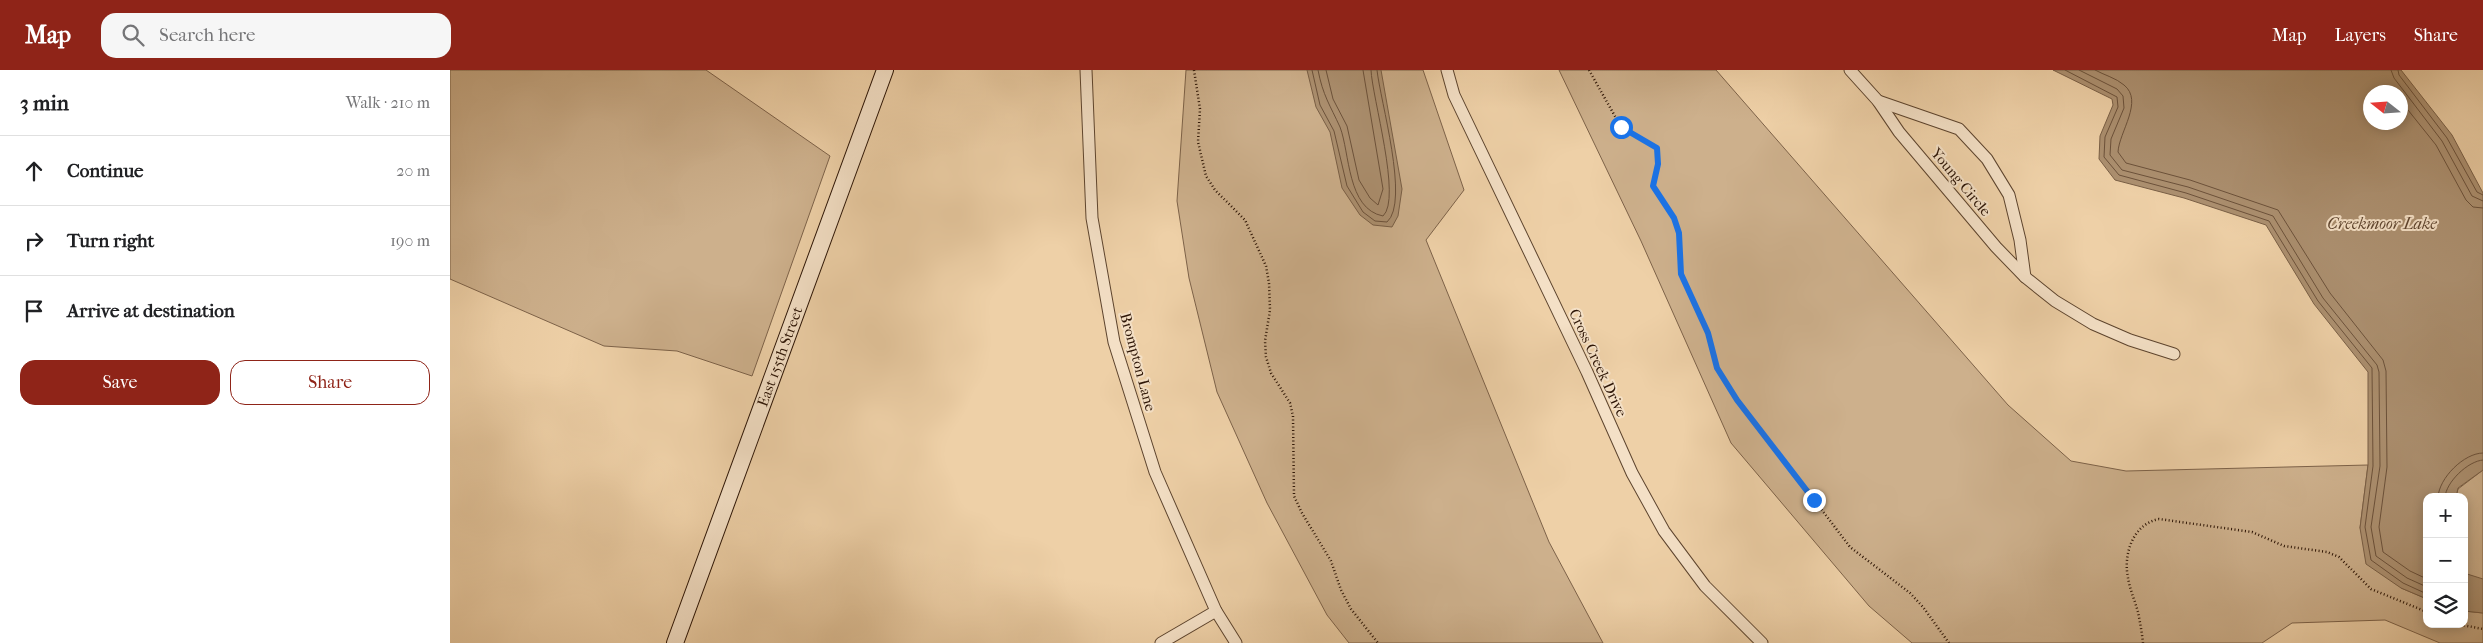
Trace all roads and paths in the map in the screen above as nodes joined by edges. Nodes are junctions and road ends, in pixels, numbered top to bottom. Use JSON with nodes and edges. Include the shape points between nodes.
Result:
{"nodes":[{"id":1,"x":885,"y":70,"type":"edge"},
{"id":2,"x":1086,"y":70,"type":"edge"},
{"id":3,"x":1194,"y":70,"type":"edge"},
{"id":4,"x":1447,"y":70,"type":"edge"},
{"id":5,"x":1589,"y":70,"type":"edge"},
{"id":6,"x":1850,"y":70,"type":"edge"},
{"id":7,"x":1878,"y":101,"type":"junction"},
{"id":8,"x":2025,"y":277,"type":"junction"},
{"id":9,"x":2174,"y":354,"type":"dead end"},
{"id":10,"x":2423,"y":610,"type":"edge"},
{"id":11,"x":1216,"y":612,"type":"junction"},
{"id":12,"x":2468,"y":626,"type":"edge"},
{"id":13,"x":2483,"y":629,"type":"edge"},
{"id":14,"x":675,"y":643,"type":"edge"},
{"id":15,"x":1161,"y":643,"type":"edge"},
{"id":16,"x":1236,"y":643,"type":"edge"},
{"id":17,"x":1378,"y":643,"type":"edge"},
{"id":18,"x":1762,"y":643,"type":"edge"},
{"id":19,"x":1948,"y":643,"type":"edge"},
{"id":20,"x":2143,"y":643,"type":"edge"}],
"edges":[{"from":1,"to":14,"type":"street","name":"East 155th Street"},
{"from":2,"to":11,"type":"street","name":"Brompton Lane","via":[[1092,218],[1114,342],[1155,472]]},
{"from":3,"to":17,"type":"path","via":[[1200,109],[1198,142],[1206,176],[1215,190],[1245,220],[1266,266],[1270,283],[1266,356],[1271,373],[1290,403],[1293,416],[1294,496],[1331,561],[1351,608]]},
{"from":4,"to":18,"type":"street","name":"Cross Creek Drive","via":[[1454,95],[1632,472],[1664,531],[1705,586]]},
{"from":5,"to":19,"type":"path","via":[[1621,127],[1657,148],[1658,164],[1653,186],[1674,218],[1679,233],[1681,274],[1708,333],[1717,368],[1724,381],[1850,547],[1910,593]]},
{"from":6,"to":7,"type":"street","name":"Young Circle"},
{"from":7,"to":8,"type":"street","name":"Young Circle","via":[[1899,132]]},
{"from":7,"to":8,"type":"street","name":"Young Circle","via":[[1958,129],[1987,159],[2009,195]]},
{"from":8,"to":9,"type":"street","name":"Young Circle","via":[[2093,324]]},
{"from":10,"to":20,"type":"path","via":[[2371,589],[2339,557],[2326,552],[2284,546],[2252,532],[2158,519],[2138,530],[2131,544],[2127,566]]},
{"from":11,"to":15,"type":"street"},
{"from":11,"to":16,"type":"street","name":"Brompton Lane"},
{"from":12,"to":13,"type":"path"}]}
